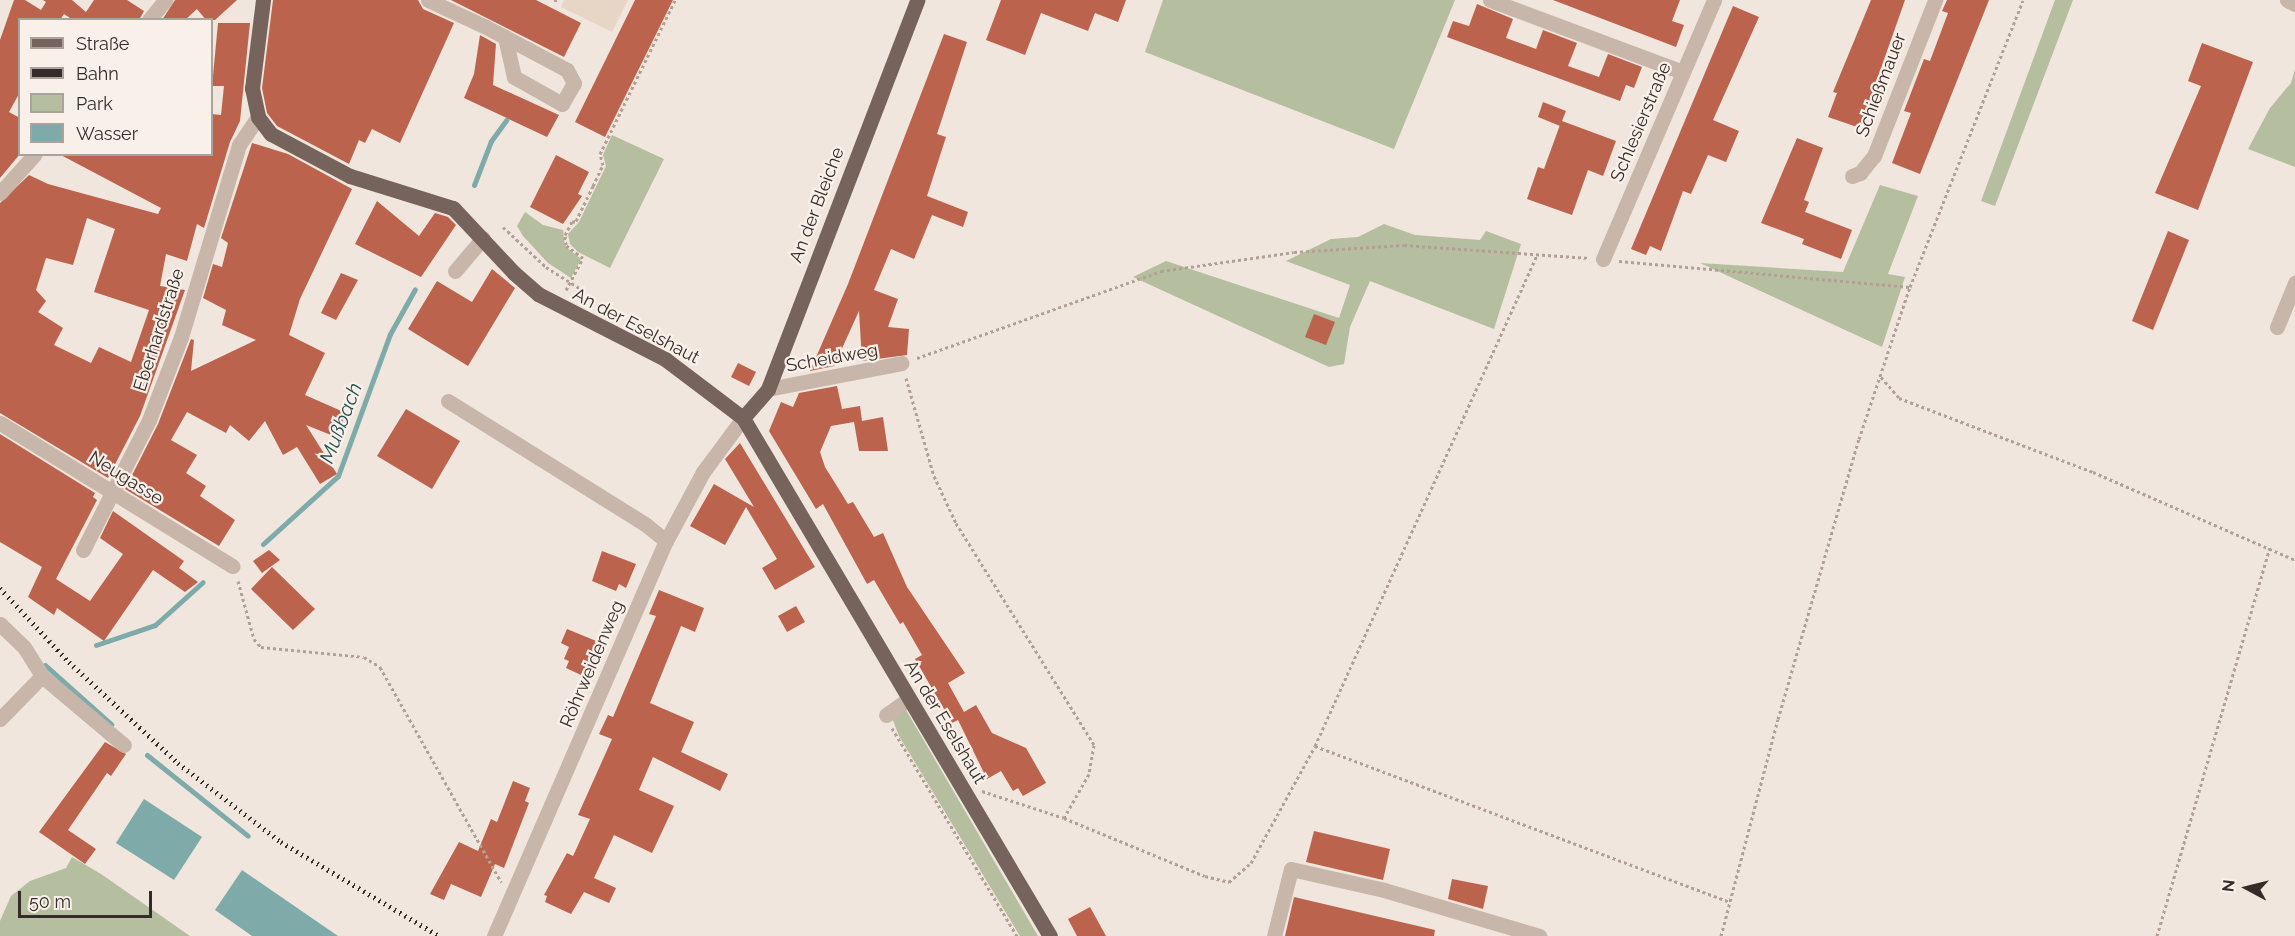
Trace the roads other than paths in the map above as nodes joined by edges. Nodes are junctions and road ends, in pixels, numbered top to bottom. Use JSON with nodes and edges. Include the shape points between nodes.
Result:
{"nodes":[{"id":1,"x":165,"y":0,"type":"edge"},
{"id":2,"x":263,"y":0,"type":"edge"},
{"id":3,"x":428,"y":0,"type":"edge"},
{"id":4,"x":917,"y":0,"type":"edge"},
{"id":5,"x":1490,"y":0,"type":"edge"},
{"id":6,"x":1714,"y":0,"type":"edge"},
{"id":7,"x":1935,"y":0,"type":"edge"},
{"id":8,"x":2287,"y":0,"type":"edge"},
{"id":9,"x":2295,"y":4,"type":"edge"},
{"id":10,"x":151,"y":18,"type":"edge"},
{"id":11,"x":505,"y":37,"type":"junction"},
{"id":12,"x":1683,"y":72,"type":"junction"},
{"id":13,"x":258,"y":117,"type":"junction"},
{"id":14,"x":33,"y":156,"type":"edge"},
{"id":15,"x":1852,"y":176,"type":"dead end"},
{"id":16,"x":0,"y":193,"type":"edge"},
{"id":17,"x":483,"y":238,"type":"junction"},
{"id":18,"x":1603,"y":259,"type":"road end"},
{"id":19,"x":455,"y":271,"type":"dead end"},
{"id":20,"x":2295,"y":283,"type":"edge"},
{"id":21,"x":2277,"y":327,"type":"dead end"},
{"id":22,"x":902,"y":363,"type":"road end"},
{"id":23,"x":768,"y":388,"type":"junction"},
{"id":24,"x":448,"y":400,"type":"dead end"},
{"id":25,"x":743,"y":418,"type":"junction"},
{"id":26,"x":0,"y":423,"type":"edge"},
{"id":27,"x":113,"y":492,"type":"junction"},
{"id":28,"x":666,"y":542,"type":"junction"},
{"id":29,"x":83,"y":550,"type":"dead end"},
{"id":30,"x":232,"y":566,"type":"road end"},
{"id":31,"x":0,"y":624,"type":"edge"},
{"id":32,"x":42,"y":676,"type":"junction"},
{"id":33,"x":909,"y":699,"type":"junction"},
{"id":34,"x":886,"y":715,"type":"road end"},
{"id":35,"x":0,"y":719,"type":"edge"},
{"id":36,"x":124,"y":745,"type":"dead end"},
{"id":37,"x":494,"y":936,"type":"edge"},
{"id":38,"x":1050,"y":936,"type":"edge"},
{"id":39,"x":1274,"y":936,"type":"edge"},
{"id":40,"x":1539,"y":936,"type":"edge"}],
"edges":[{"from":1,"to":10,"type":"street"},
{"from":2,"to":13,"type":"main road","via":[[252,71]]},
{"from":3,"to":11,"type":"street"},
{"from":4,"to":23,"type":"main road","name":"An der Bleiche"},
{"from":5,"to":12,"type":"street"},
{"from":6,"to":12,"type":"street","name":"Schlesierstraße"},
{"from":7,"to":15,"type":"street","name":"Schießmauer","via":[[1874,156]]},
{"from":8,"to":9,"type":"street"},
{"from":11,"to":11,"type":"street","via":[[514,77],[562,104],[574,83],[572,75]]},
{"from":12,"to":18,"type":"street","name":"Schlesierstraße"},
{"from":13,"to":17,"type":"main road","name":"An der Eselshaut","via":[[271,135],[285,144],[350,176],[453,207]]},
{"from":13,"to":27,"type":"street","name":"Eberhardstraße","via":[[239,145],[169,371]]},
{"from":14,"to":16,"type":"street"},
{"from":17,"to":19,"type":"street"},
{"from":17,"to":25,"type":"main road","name":"An der Eselshaut","via":[[514,273],[558,306],[664,360]]},
{"from":20,"to":21,"type":"street"},
{"from":22,"to":23,"type":"street","name":"Scheidweg"},
{"from":23,"to":25,"type":"main road","name":"An der Bleiche"},
{"from":24,"to":28,"type":"street","via":[[645,524]]},
{"from":25,"to":28,"type":"street","name":"Röhrweidenweg","via":[[703,472]]},
{"from":25,"to":33,"type":"main road","name":"An der Eselshaut"},
{"from":26,"to":27,"type":"street","name":"Neugasse"},
{"from":27,"to":29,"type":"street","name":"Eberhardstraße"},
{"from":27,"to":30,"type":"street","name":"Neugasse"},
{"from":28,"to":37,"type":"street","name":"Röhrweidenweg"},
{"from":31,"to":32,"type":"street","via":[[24,647]]},
{"from":32,"to":35,"type":"street"},
{"from":32,"to":36,"type":"street"},
{"from":33,"to":34,"type":"street"},
{"from":33,"to":38,"type":"main road","name":"An der Eselshaut"},
{"from":39,"to":40,"type":"street","via":[[1291,869],[1384,890]]}]}
